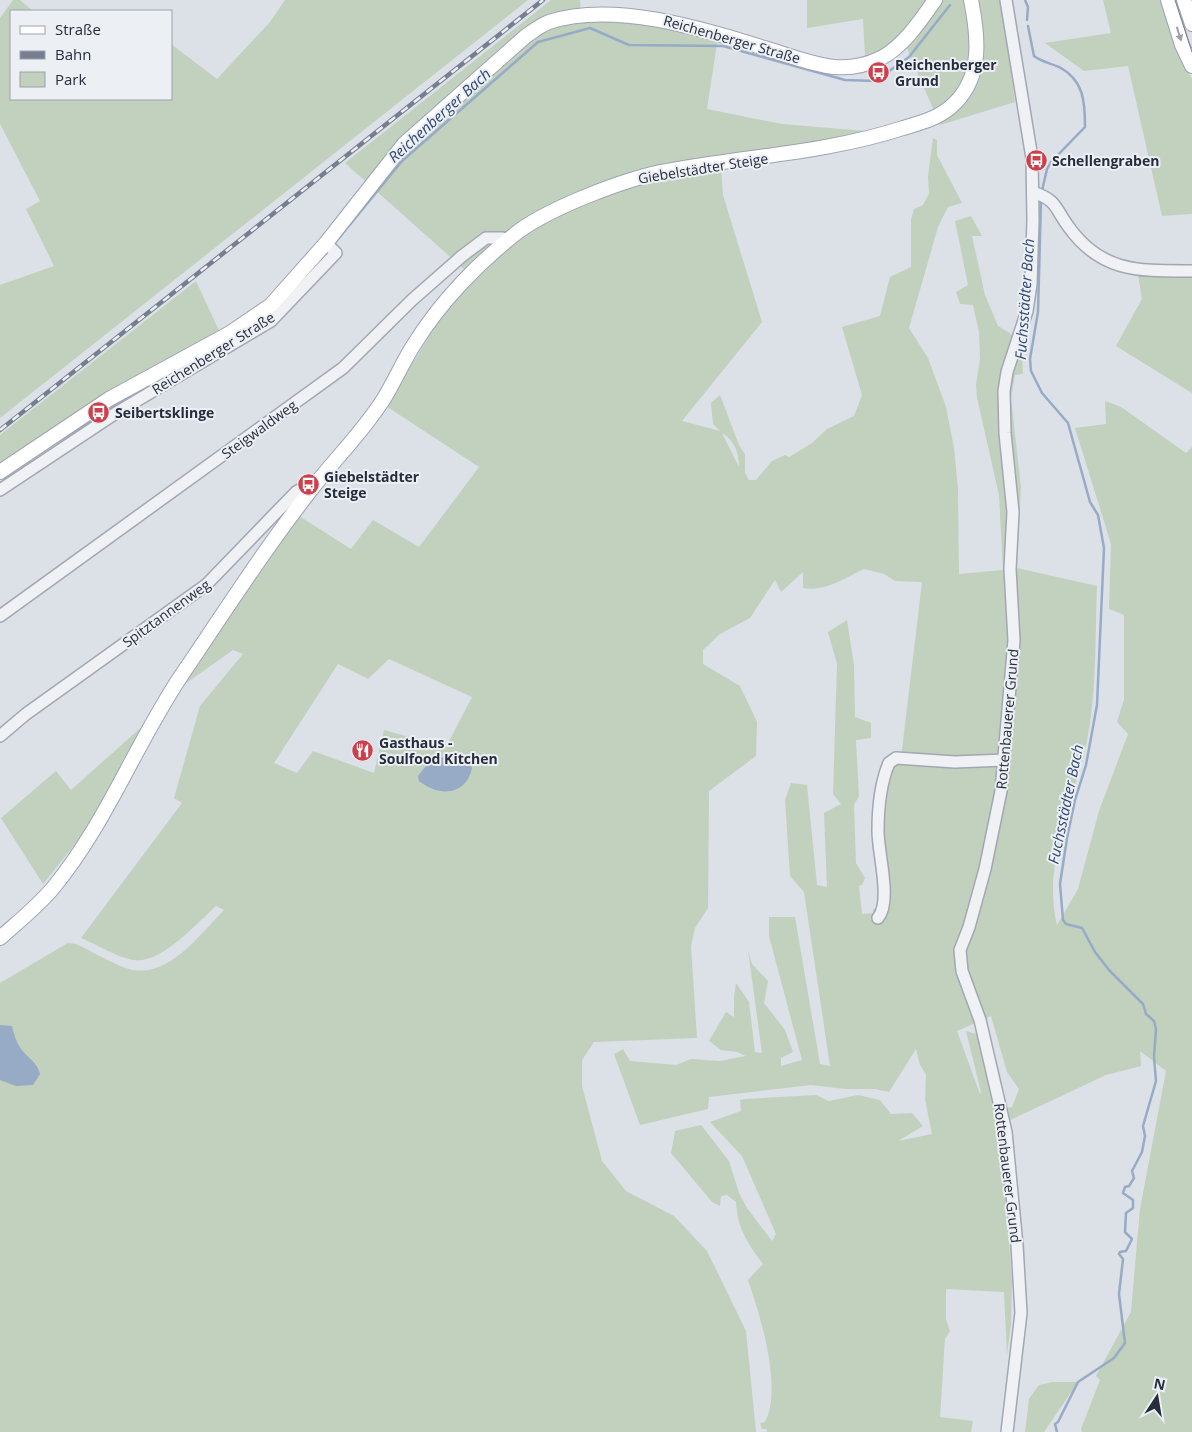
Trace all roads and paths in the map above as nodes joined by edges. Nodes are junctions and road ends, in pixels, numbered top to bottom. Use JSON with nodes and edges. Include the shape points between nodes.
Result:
{"nodes":[{"id":1,"x":935,"y":0,"type":"edge"},
{"id":2,"x":971,"y":0,"type":"edge"},
{"id":3,"x":1006,"y":0,"type":"edge"},
{"id":4,"x":1168,"y":0,"type":"edge"},
{"id":5,"x":1184,"y":0,"type":"edge"},
{"id":6,"x":1192,"y":24,"type":"edge"},
{"id":7,"x":1192,"y":66,"type":"edge"},
{"id":8,"x":1033,"y":192,"type":"junction"},
{"id":9,"x":506,"y":243,"type":"junction"},
{"id":10,"x":1192,"y":271,"type":"edge"},
{"id":11,"x":113,"y":406,"type":"junction"},
{"id":12,"x":0,"y":472,"type":"edge"},
{"id":13,"x":320,"y":479,"type":"junction"},
{"id":14,"x":0,"y":490,"type":"edge"},
{"id":15,"x":0,"y":616,"type":"edge"},
{"id":16,"x":0,"y":736,"type":"edge"},
{"id":17,"x":1004,"y":760,"type":"junction"},
{"id":18,"x":878,"y":918,"type":"dead end"},
{"id":19,"x":0,"y":938,"type":"edge"},
{"id":20,"x":1007,"y":1432,"type":"edge"}],
"edges":[{"from":1,"to":11,"type":"main road","name":"Reichenberger Straße","via":[[900,43],[883,57],[854,68],[821,66],[661,18],[608,11],[574,14],[548,22],[526,36],[404,144],[329,246],[271,305]]},
{"from":2,"to":9,"type":"main road","name":"Giebelstädter Steige","via":[[978,42],[970,80],[957,101],[937,117],[879,136],[805,151],[664,171],[628,180],[535,221]]},
{"from":3,"to":8,"type":"street","name":"Rottenbauerer Grund","via":[[1032,158]]},
{"from":4,"to":7,"type":"main road","one_way":true},
{"from":5,"to":6,"type":"main road"},
{"from":8,"to":10,"type":"street","via":[[1052,200],[1068,226],[1089,250],[1117,266],[1140,271]]},
{"from":8,"to":17,"type":"street","name":"Rottenbauerer Grund","via":[[1030,297],[1004,391],[1013,512],[1010,569],[1014,640]]},
{"from":9,"to":13,"type":"main road","name":"Giebelstädter Steige","via":[[438,311],[416,340],[383,400]]},
{"from":9,"to":15,"type":"street","name":"Steigwaldweg","via":[[499,236],[486,238],[412,300],[343,368]]},
{"from":11,"to":12,"type":"main road","name":"Reichenberger Straße"},
{"from":11,"to":14,"type":"street","name":"Reichenberger Straße"},
{"from":13,"to":16,"type":"street","name":"Spitztannenweg","via":[[296,492],[206,585]]},
{"from":13,"to":19,"type":"main road","name":"Giebelstädter Steige","via":[[172,688],[94,830],[52,890]]},
{"from":17,"to":18,"type":"street","via":[[955,762],[896,758],[889,763],[879,805],[884,906]]},
{"from":17,"to":20,"type":"street","name":"Rottenbauerer Grund","via":[[996,824],[960,950],[962,971],[980,1020],[1006,1132],[1021,1313]]}]}
